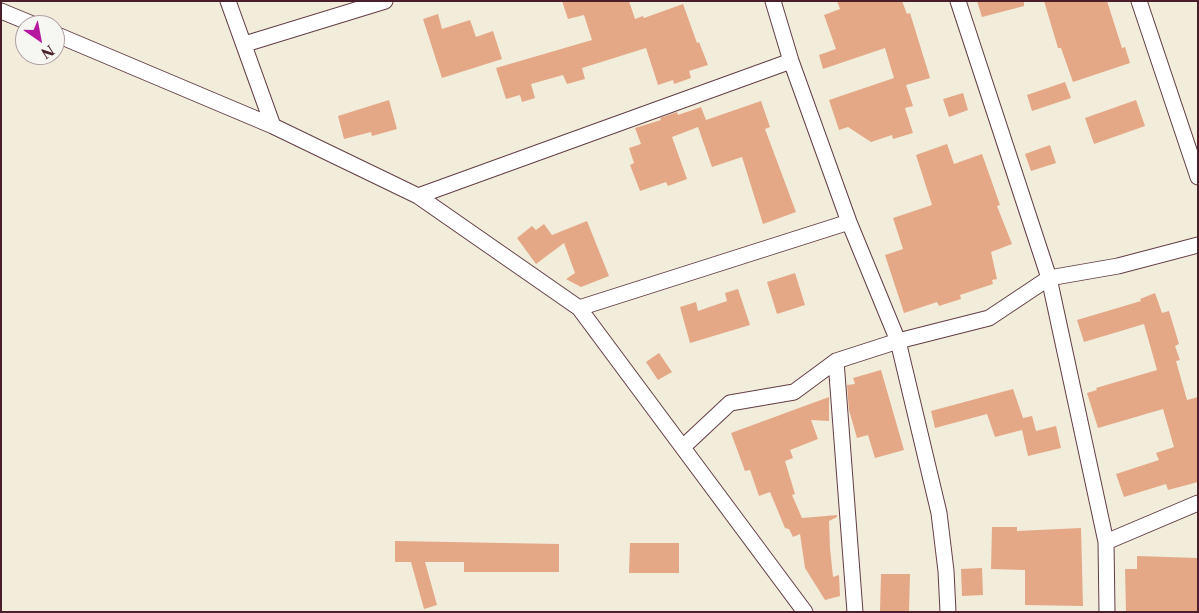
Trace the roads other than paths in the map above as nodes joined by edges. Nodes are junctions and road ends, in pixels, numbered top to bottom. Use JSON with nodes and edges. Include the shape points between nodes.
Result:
{"nodes":[{"id":1,"x":228,"y":1,"type":"edge"},
{"id":2,"x":385,"y":1,"type":"edge"},
{"id":3,"x":773,"y":1,"type":"edge"},
{"id":4,"x":958,"y":1,"type":"edge"},
{"id":5,"x":1139,"y":1,"type":"edge"},
{"id":6,"x":1,"y":11,"type":"edge"},
{"id":7,"x":15,"y":17,"type":"edge"},
{"id":8,"x":65,"y":38,"type":"edge"},
{"id":9,"x":245,"y":44,"type":"junction"},
{"id":10,"x":791,"y":61,"type":"junction"},
{"id":11,"x":273,"y":126,"type":"junction"},
{"id":12,"x":1198,"y":177,"type":"edge"},
{"id":13,"x":418,"y":196,"type":"junction"},
{"id":14,"x":848,"y":222,"type":"junction"},
{"id":15,"x":1198,"y":245,"type":"edge"},
{"id":16,"x":1049,"y":278,"type":"junction"},
{"id":17,"x":579,"y":308,"type":"junction"},
{"id":18,"x":898,"y":340,"type":"junction"},
{"id":19,"x":836,"y":361,"type":"junction"},
{"id":20,"x":683,"y":447,"type":"junction"},
{"id":21,"x":1198,"y":503,"type":"edge"},
{"id":22,"x":1106,"y":542,"type":"junction"},
{"id":23,"x":805,"y":612,"type":"edge"},
{"id":24,"x":856,"y":612,"type":"edge"},
{"id":25,"x":948,"y":612,"type":"edge"},
{"id":26,"x":1107,"y":612,"type":"edge"}],
"edges":[{"from":1,"to":9,"type":"street"},
{"from":2,"to":9,"type":"street"},
{"from":3,"to":10,"type":"street"},
{"from":4,"to":16,"type":"street"},
{"from":5,"to":12,"type":"street"},
{"from":6,"to":7,"type":"street"},
{"from":8,"to":11,"type":"street"},
{"from":9,"to":11,"type":"street"},
{"from":10,"to":13,"type":"street"},
{"from":10,"to":14,"type":"street"},
{"from":11,"to":13,"type":"street"},
{"from":13,"to":17,"type":"street"},
{"from":14,"to":17,"type":"street"},
{"from":14,"to":18,"type":"street"},
{"from":15,"to":16,"type":"street","via":[[1118,266]]},
{"from":16,"to":18,"type":"street","via":[[989,318]]},
{"from":16,"to":22,"type":"street"},
{"from":17,"to":20,"type":"street"},
{"from":18,"to":19,"type":"street"},
{"from":18,"to":25,"type":"street","via":[[939,513]]},
{"from":19,"to":20,"type":"street","via":[[794,392],[730,403]]},
{"from":19,"to":24,"type":"street"},
{"from":20,"to":23,"type":"street"},
{"from":21,"to":22,"type":"street"},
{"from":22,"to":26,"type":"street"}]}
